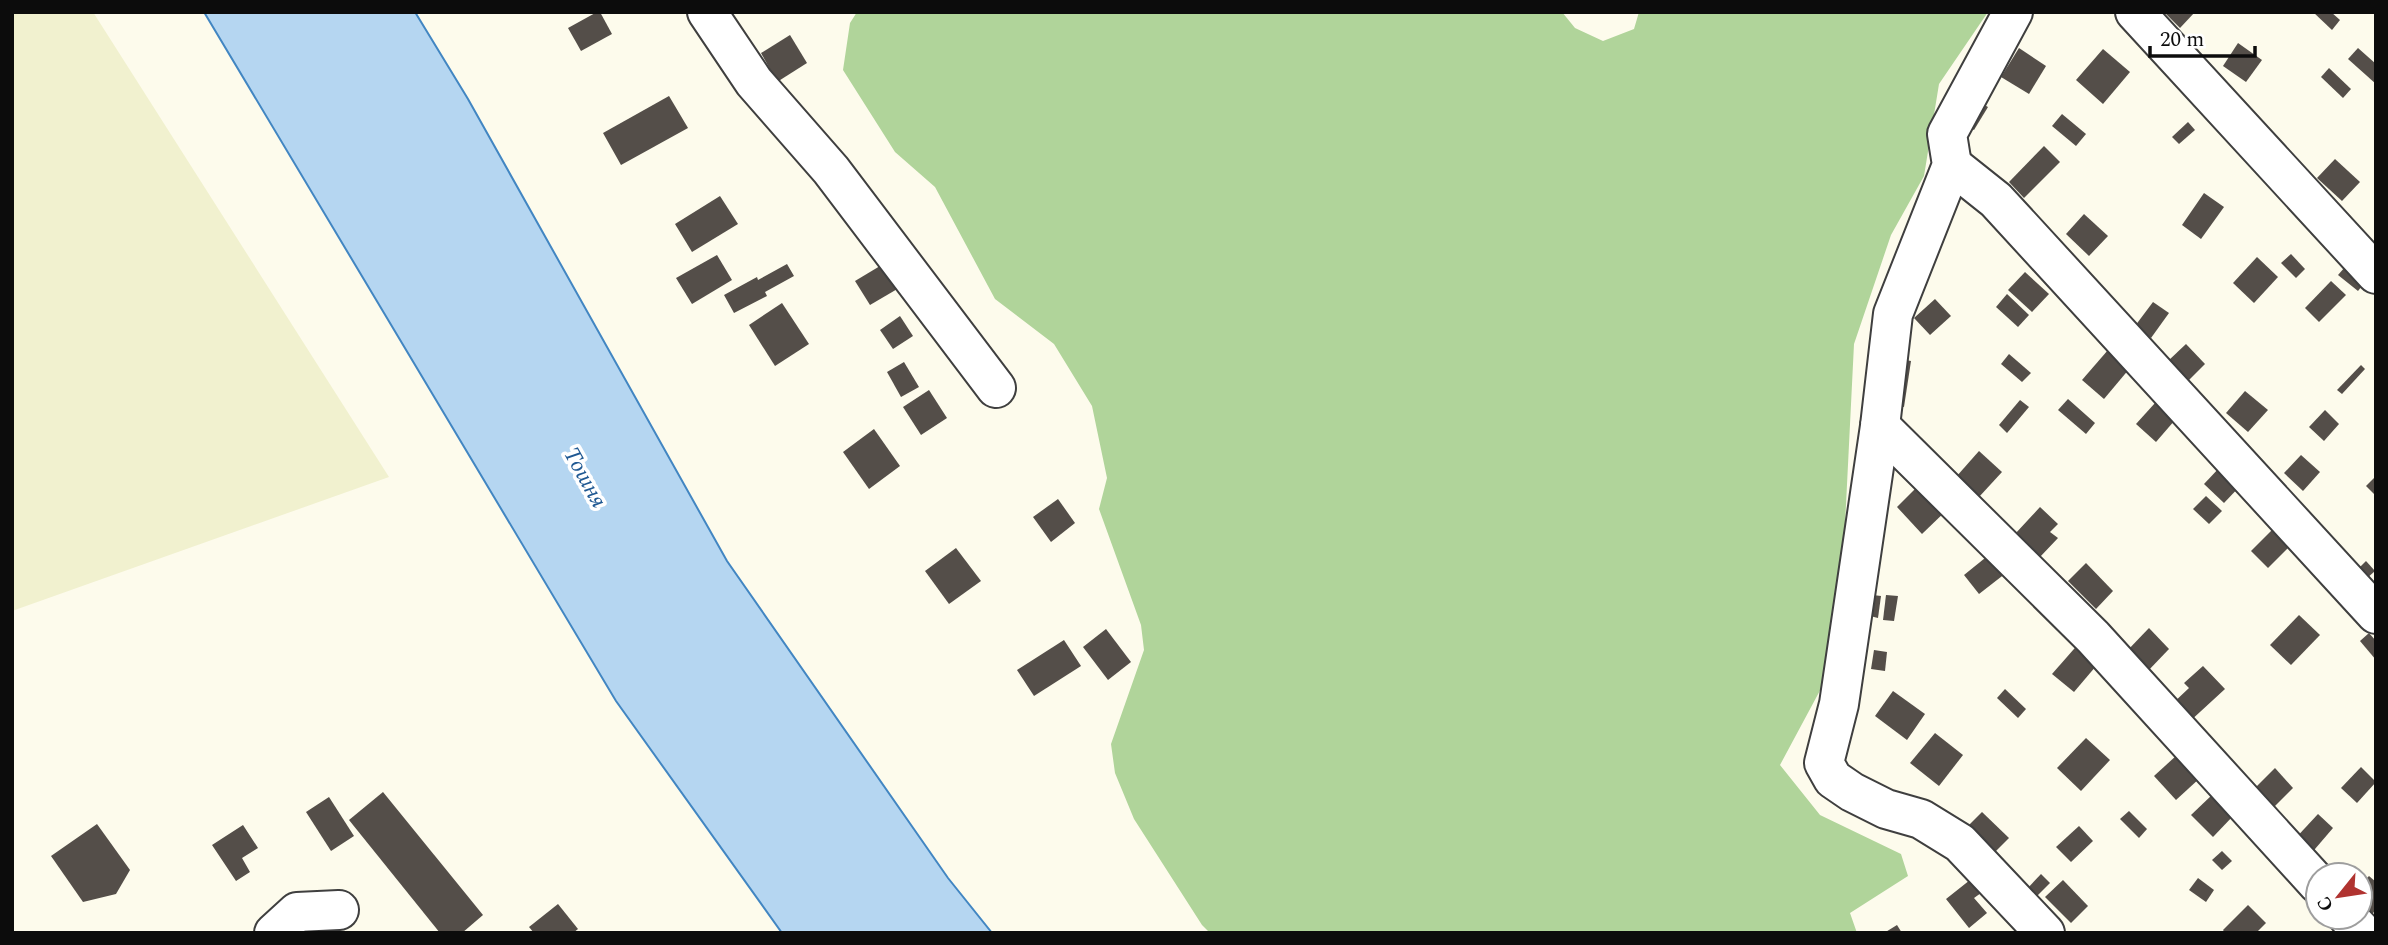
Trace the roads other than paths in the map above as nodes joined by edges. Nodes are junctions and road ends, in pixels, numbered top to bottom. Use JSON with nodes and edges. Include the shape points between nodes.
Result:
{"nodes":[{"id":1,"x":707,"y":12,"type":"edge"},
{"id":2,"x":2013,"y":12,"type":"edge"},
{"id":3,"x":2135,"y":12,"type":"edge"},
{"id":4,"x":1952,"y":165,"type":"junction"},
{"id":5,"x":2376,"y":274,"type":"edge"},
{"id":6,"x":996,"y":388,"type":"dead end"},
{"id":7,"x":1880,"y":426,"type":"junction"},
{"id":8,"x":2376,"y":614,"type":"edge"},
{"id":9,"x":2304,"y":869,"type":"edge"},
{"id":10,"x":339,"y":910,"type":"dead end"},
{"id":11,"x":274,"y":933,"type":"edge"},
{"id":12,"x":2045,"y":933,"type":"edge"}],
"edges":[{"from":1,"to":6,"type":"street","via":[[754,82],[831,170]]},
{"from":2,"to":4,"type":"street","via":[[1947,134]]},
{"from":3,"to":5,"type":"street"},
{"from":4,"to":7,"type":"street","via":[[1893,314]]},
{"from":4,"to":8,"type":"street","via":[[1996,200]]},
{"from":7,"to":9,"type":"street","via":[[2093,638]]},
{"from":7,"to":12,"type":"street","via":[[1839,704],[1824,763],[1833,779],[1852,792],[1886,809],[1922,819],[1960,843]]},
{"from":10,"to":11,"type":"street","via":[[296,912]]}]}
